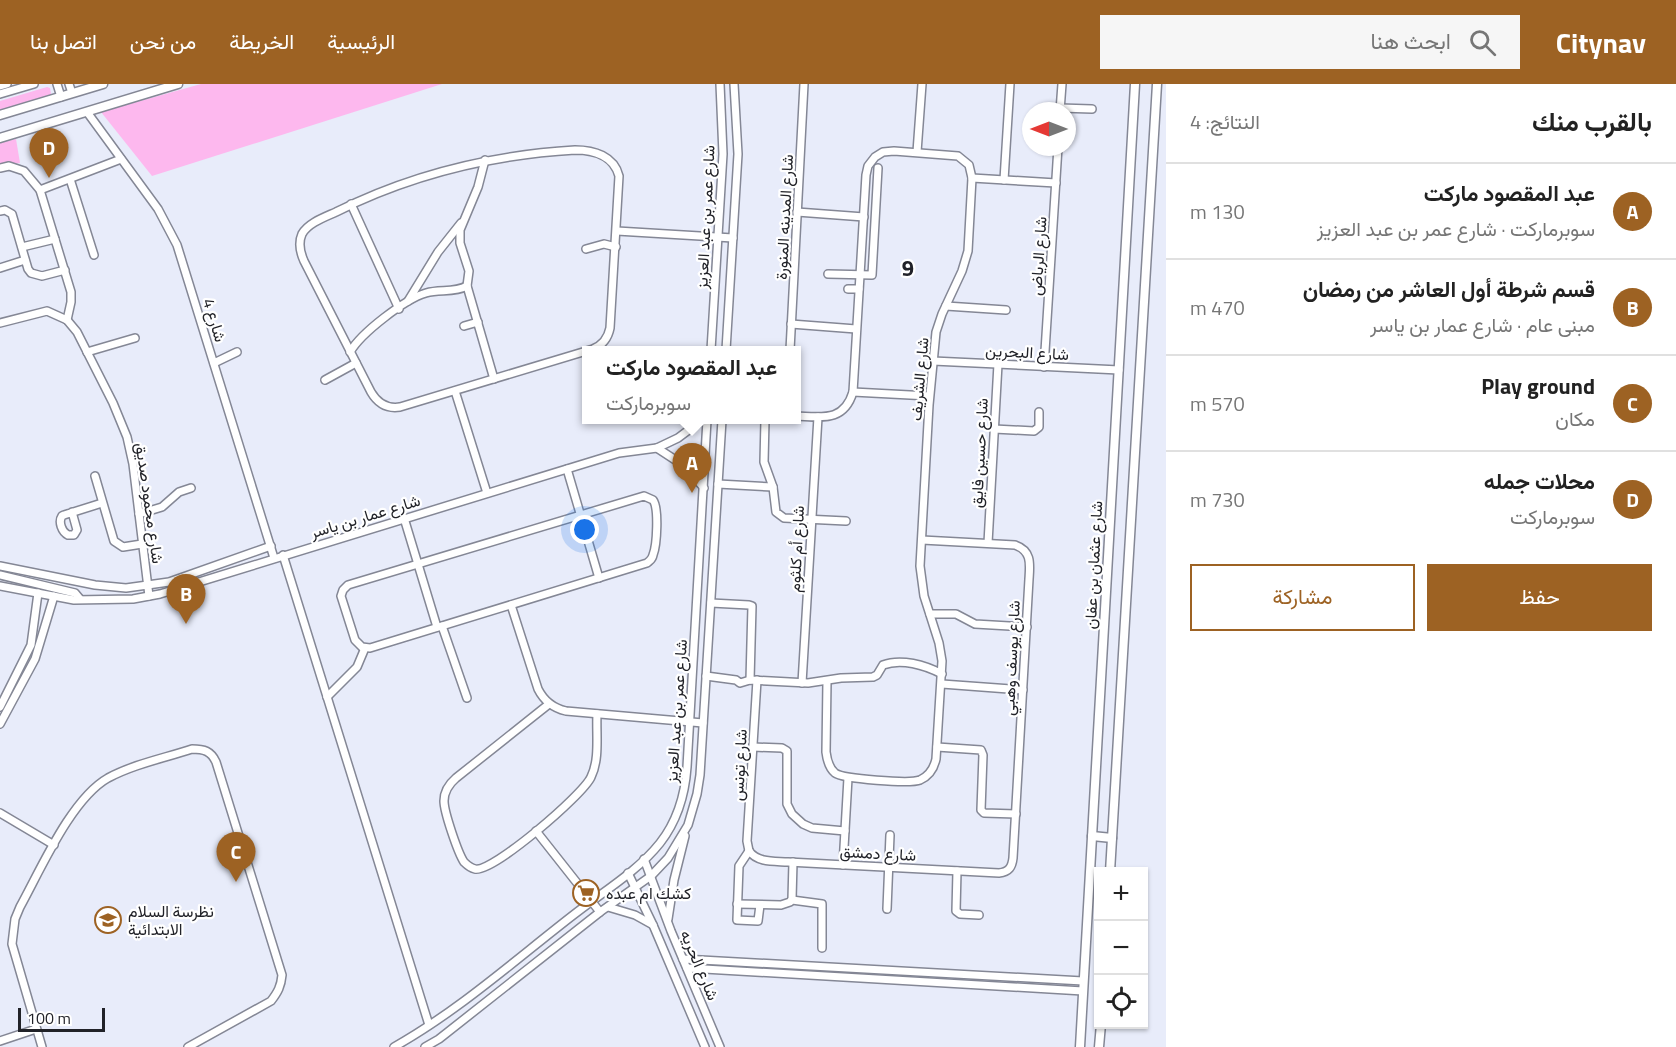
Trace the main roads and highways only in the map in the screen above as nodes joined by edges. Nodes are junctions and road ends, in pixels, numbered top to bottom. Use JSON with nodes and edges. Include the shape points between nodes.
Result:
{"nodes":[{"id":1,"x":103,"y":84,"type":"edge"},
{"id":2,"x":178,"y":84,"type":"edge"},
{"id":3,"x":1136,"y":84,"type":"edge"},
{"id":4,"x":1157,"y":84,"type":"edge"},
{"id":5,"x":0,"y":115,"type":"edge"},
{"id":6,"x":0,"y":138,"type":"edge"},
{"id":7,"x":1092,"y":837,"type":"junction"},
{"id":8,"x":1112,"y":838,"type":"junction"},
{"id":9,"x":1110,"y":867,"type":"edge"},
{"id":10,"x":1101,"y":1029,"type":"edge"},
{"id":11,"x":1080,"y":1047,"type":"edge"},
{"id":12,"x":1100,"y":1047,"type":"edge"}],
"edges":[{"from":1,"to":5,"type":"main road"},
{"from":2,"to":6,"type":"main road"},
{"from":3,"to":7,"type":"main road","name":"شارع عثمان بن عفان"},
{"from":4,"to":8,"type":"main road"},
{"from":7,"to":8,"type":"main road"},
{"from":7,"to":11,"type":"main road","name":"شارع عثمان بن عفان"},
{"from":8,"to":9,"type":"main road"},
{"from":10,"to":12,"type":"main road"}]}
